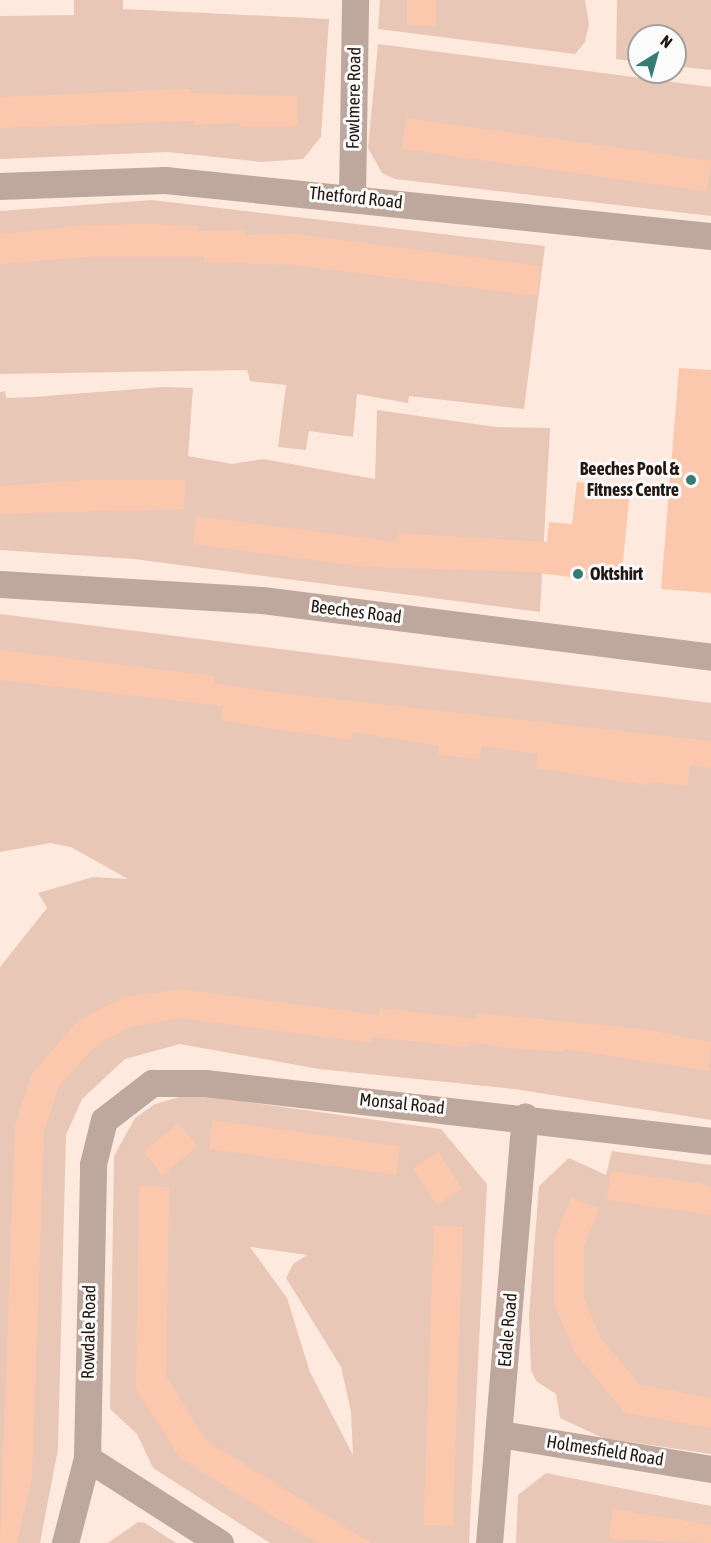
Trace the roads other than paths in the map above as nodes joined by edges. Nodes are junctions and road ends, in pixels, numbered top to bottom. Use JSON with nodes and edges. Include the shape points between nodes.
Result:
{"nodes":[{"id":1,"x":355,"y":0,"type":"edge"},
{"id":2,"x":0,"y":186,"type":"edge"},
{"id":3,"x":352,"y":197,"type":"junction"},
{"id":4,"x":711,"y":236,"type":"edge"},
{"id":5,"x":0,"y":585,"type":"edge"},
{"id":6,"x":711,"y":657,"type":"edge"},
{"id":7,"x":525,"y":1117,"type":"junction"},
{"id":8,"x":104,"y":1120,"type":"joint"},
{"id":9,"x":711,"y":1141,"type":"edge"},
{"id":10,"x":500,"y":1434,"type":"junction"},
{"id":11,"x":87,"y":1458,"type":"junction"},
{"id":12,"x":711,"y":1468,"type":"edge"},
{"id":13,"x":65,"y":1543,"type":"edge"},
{"id":14,"x":220,"y":1543,"type":"edge"},
{"id":15,"x":489,"y":1543,"type":"edge"}],
"edges":[{"from":1,"to":3,"type":"street","name":"Fowlmere Road"},
{"from":2,"to":3,"type":"street","name":"Thetford Road","via":[[165,180]]},
{"from":3,"to":4,"type":"street","name":"Thetford Road"},
{"from":5,"to":6,"type":"street","name":"Beeches Road","via":[[262,600]]},
{"from":7,"to":8,"type":"street","name":"Monsal Road","via":[[205,1083],[152,1083]]},
{"from":7,"to":9,"type":"street","name":"Monsal Road"},
{"from":7,"to":10,"type":"street","name":"Edale Road"},
{"from":8,"to":11,"type":"street","name":"Rowdale Road","via":[[93,1164]]},
{"from":10,"to":12,"type":"street","name":"Holmesfield Road"},
{"from":10,"to":15,"type":"street","name":"Edale Road"},
{"from":11,"to":13,"type":"street","name":"Rowdale Road"},
{"from":11,"to":14,"type":"street"}]}
